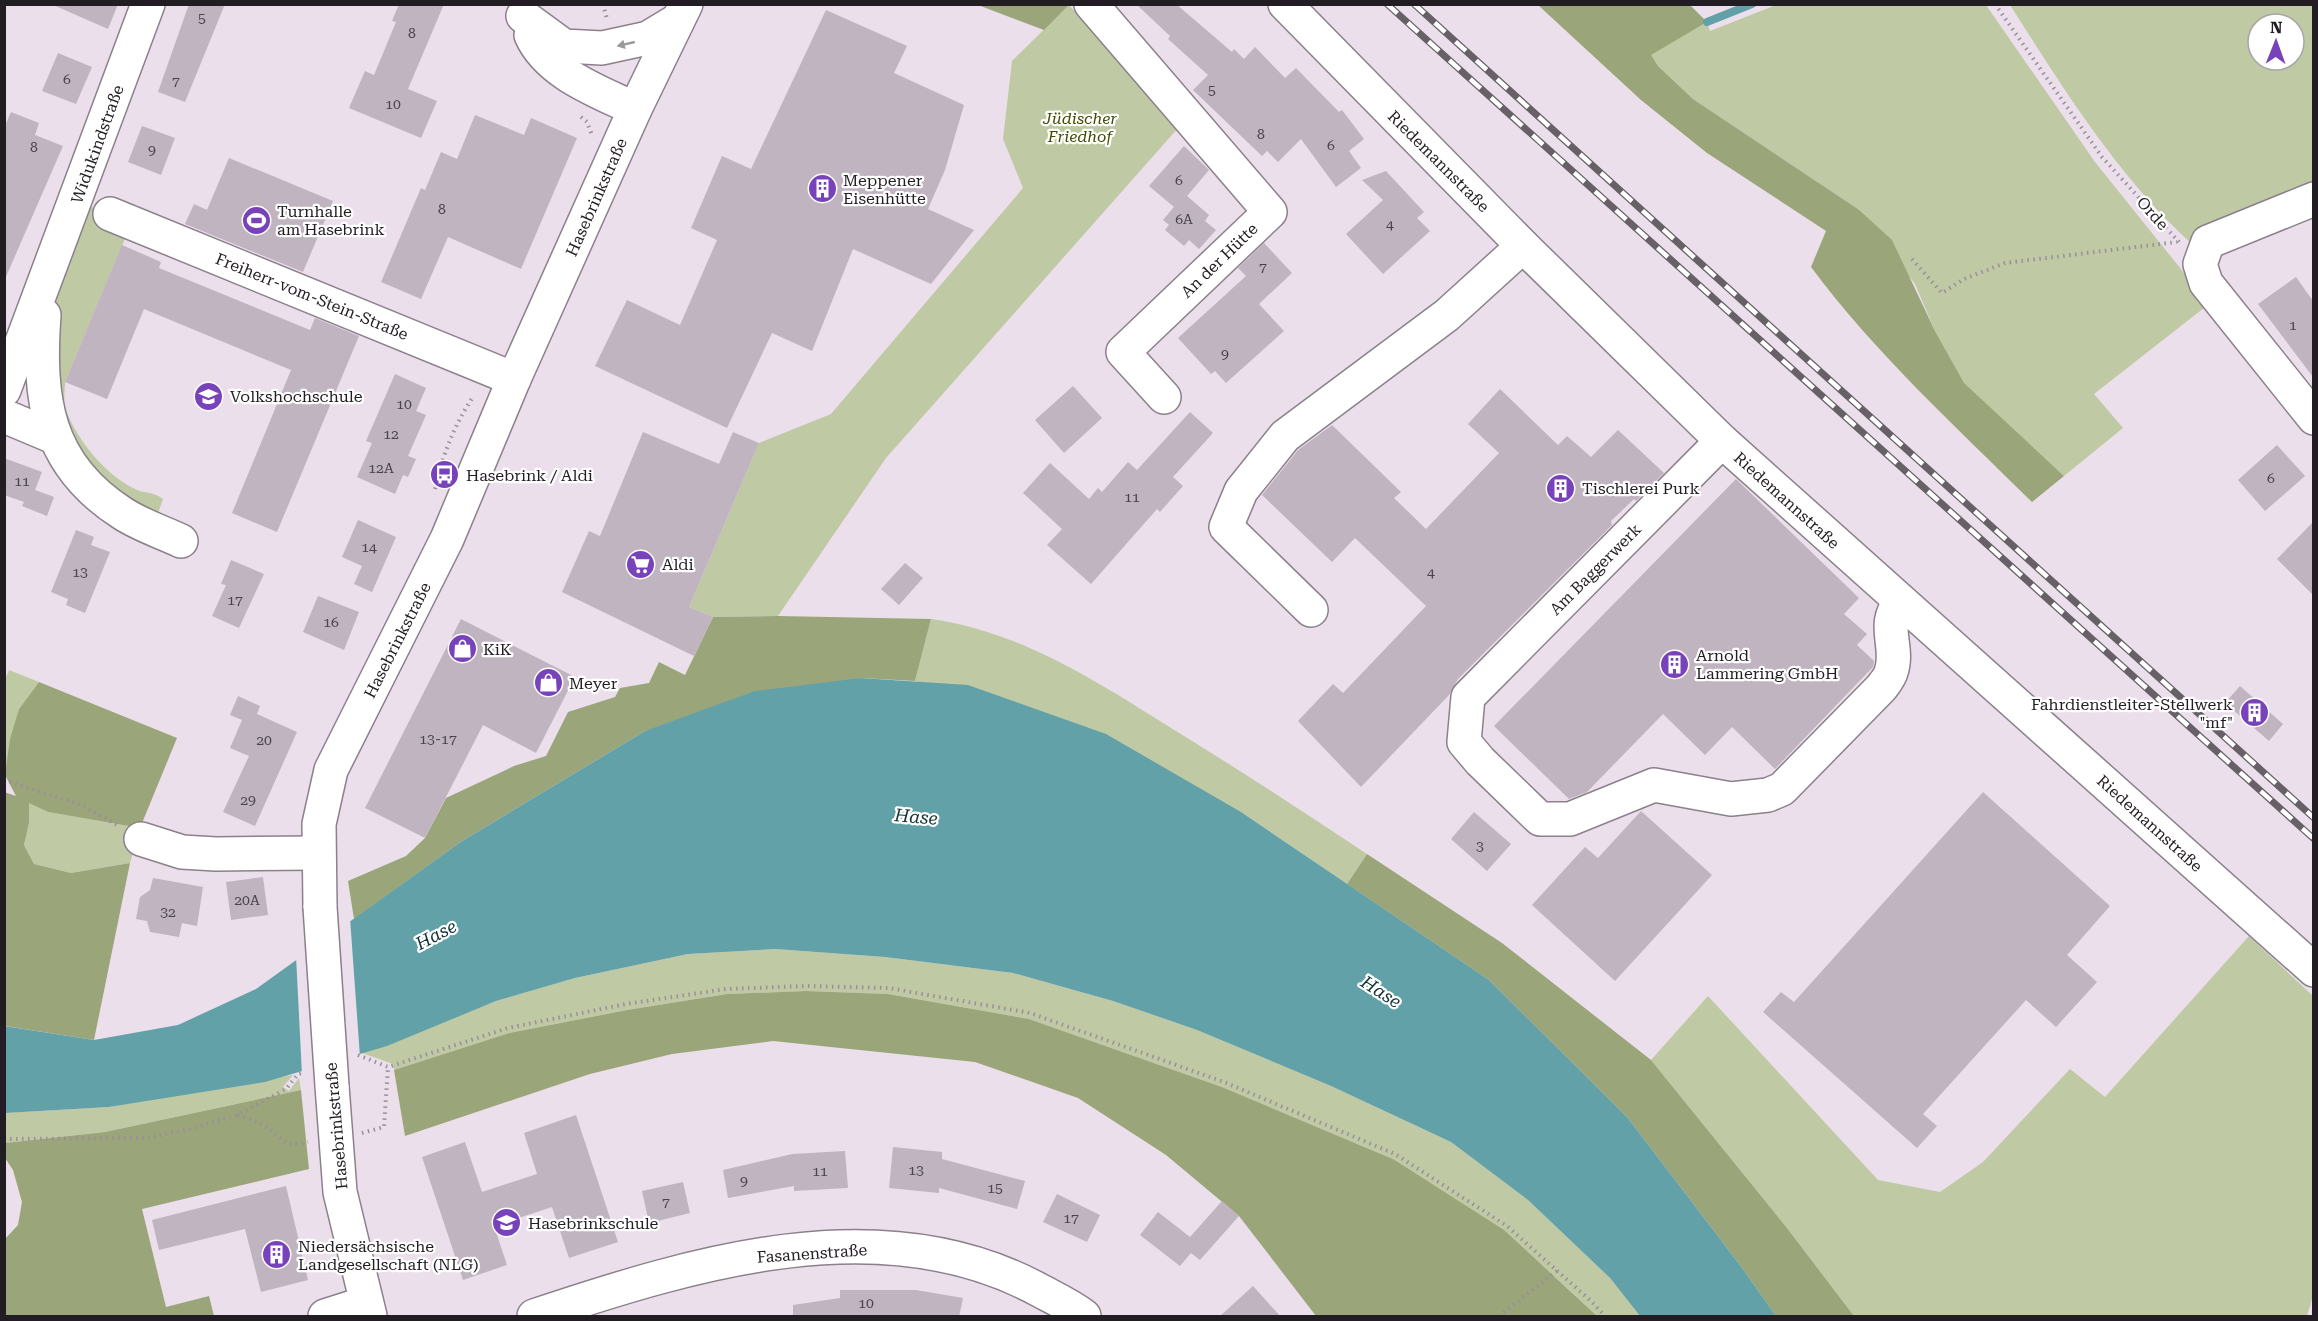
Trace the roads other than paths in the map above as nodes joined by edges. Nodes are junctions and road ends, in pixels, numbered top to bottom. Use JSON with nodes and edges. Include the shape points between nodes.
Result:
{"nodes":[{"id":1,"x":148,"y":4,"type":"edge"},
{"id":2,"x":1091,"y":4,"type":"edge"},
{"id":3,"x":1285,"y":4,"type":"edge"},
{"id":4,"x":521,"y":10,"type":"edge"},
{"id":5,"x":682,"y":12,"type":"edge"},
{"id":6,"x":635,"y":109,"type":"junction"},
{"id":7,"x":2313,"y":199,"type":"edge"},
{"id":8,"x":110,"y":214,"type":"dead end"},
{"id":9,"x":1523,"y":246,"type":"junction"},
{"id":10,"x":46,"y":283,"type":"junction"},
{"id":11,"x":514,"y":379,"type":"junction"},
{"id":12,"x":4,"y":390,"type":"edge"},
{"id":13,"x":1164,"y":397,"type":"dead end"},
{"id":14,"x":4,"y":416,"type":"edge"},
{"id":15,"x":2313,"y":418,"type":"edge"},
{"id":16,"x":54,"y":437,"type":"junction"},
{"id":17,"x":1722,"y":441,"type":"junction"},
{"id":18,"x":181,"y":541,"type":"dead end"},
{"id":19,"x":1901,"y":602,"type":"junction"},
{"id":20,"x":1311,"y":610,"type":"dead end"},
{"id":21,"x":141,"y":840,"type":"road end"},
{"id":22,"x":317,"y":853,"type":"junction"},
{"id":23,"x":2313,"y":970,"type":"edge"},
{"id":24,"x":368,"y":1310,"type":"edge"},
{"id":25,"x":325,"y":1317,"type":"edge"},
{"id":26,"x":534,"y":1317,"type":"edge"},
{"id":27,"x":1084,"y":1317,"type":"edge"}],
"edges":[{"from":1,"to":10,"type":"street","name":"Widukindstraße"},
{"from":2,"to":13,"type":"street","name":"An der Hütte","via":[[1270,212],[1123,352]]},
{"from":3,"to":9,"type":"street","name":"Riedemannstraße"},
{"from":5,"to":4,"type":"street","one_way":true,"via":[[648,38],[602,48],[564,46]]},
{"from":4,"to":6,"type":"street","via":[[535,45],[566,74]]},
{"from":5,"to":6,"type":"street","name":"Hasebrinkstraße"},
{"from":6,"to":11,"type":"street","name":"Hasebrinkstraße"},
{"from":7,"to":15,"type":"street","via":[[2189,253],[2206,283]]},
{"from":8,"to":11,"type":"street","name":"Freiherr-vom-Stein-Straße"},
{"from":9,"to":17,"type":"street","name":"Riedemannstraße"},
{"from":9,"to":20,"type":"street","via":[[1447,315],[1285,436],[1241,491],[1226,527]]},
{"from":10,"to":12,"type":"street","name":"Widukindstraße"},
{"from":10,"to":16,"type":"street","name":"Widukindstraße","via":[[41,357],[46,414]]},
{"from":11,"to":22,"type":"street","name":"Hasebrinkstraße","via":[[447,539],[331,770],[322,803]]},
{"from":14,"to":16,"type":"street"},
{"from":16,"to":18,"type":"street","name":"Widukindstraße","via":[[67,462],[93,492],[123,514]]},
{"from":17,"to":19,"type":"street","name":"Riedemannstraße"},
{"from":17,"to":19,"type":"street","name":"Am Baggerwerk","via":[[1468,697],[1464,742],[1540,819],[1570,819],[1654,785],[1731,799],[1768,795],[1782,789],[1881,688],[1892,671],[1890,624],[1893,611]]},
{"from":19,"to":23,"type":"street","name":"Riedemannstraße"},
{"from":21,"to":22,"type":"street","via":[[205,854]]},
{"from":22,"to":24,"type":"street","name":"Hasebrinkstraße","bridge":true,"via":[[340,1192]]},
{"from":24,"to":25,"type":"street"},
{"from":26,"to":27,"type":"street","name":"Fasanenstraße","via":[[703,1265],[761,1254],[867,1248],[930,1252],[973,1261],[1019,1279]]}]}
